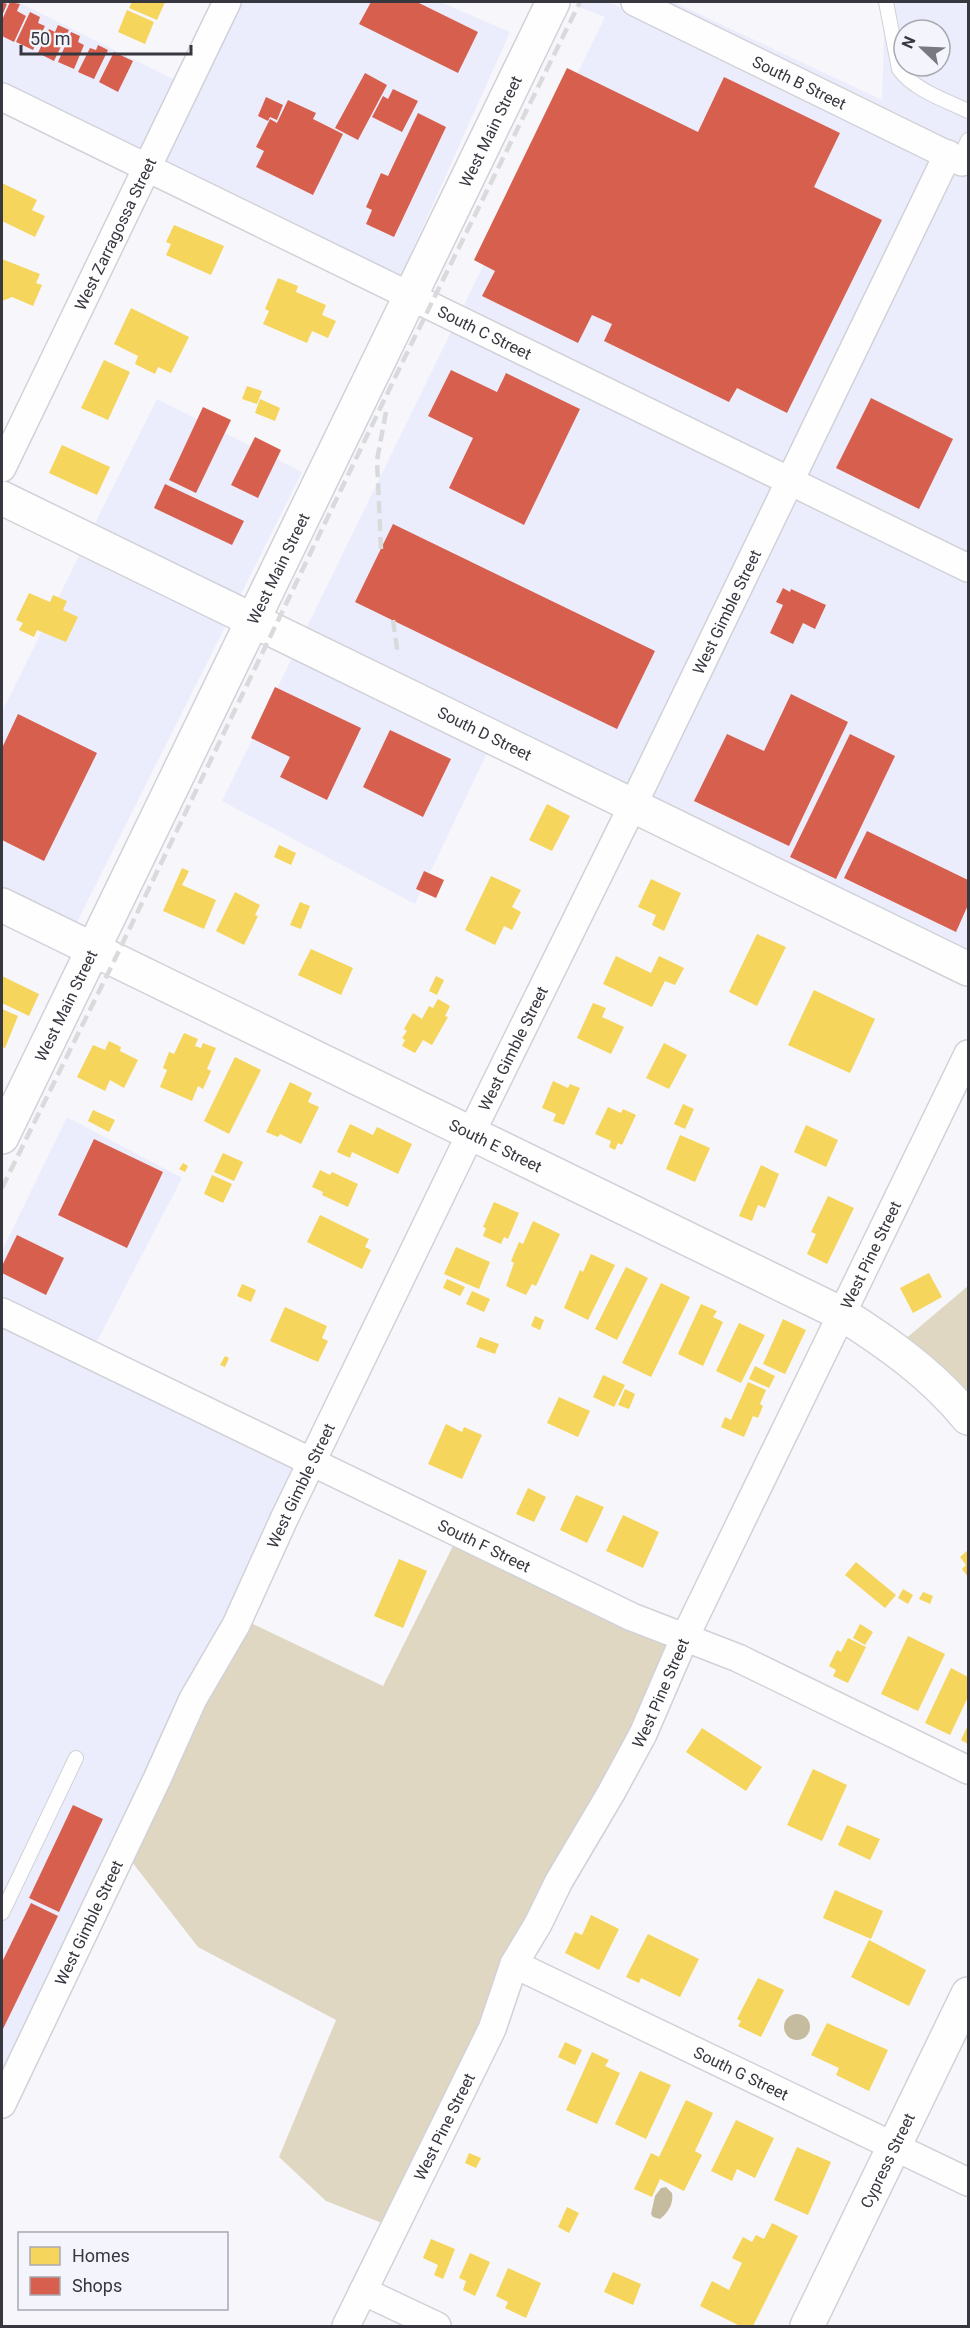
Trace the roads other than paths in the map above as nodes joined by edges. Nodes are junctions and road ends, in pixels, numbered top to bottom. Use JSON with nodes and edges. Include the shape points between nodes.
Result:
{"nodes":[{"id":1,"x":227,"y":2,"type":"edge"},
{"id":2,"x":553,"y":2,"type":"edge"},
{"id":3,"x":634,"y":2,"type":"edge"},
{"id":4,"x":886,"y":2,"type":"edge"},
{"id":5,"x":2,"y":97,"type":"edge"},
{"id":6,"x":969,"y":111,"type":"edge"},
{"id":7,"x":962,"y":156,"type":"edge"},
{"id":8,"x":146,"y":168,"type":"junction"},
{"id":9,"x":410,"y":296,"type":"junction"},
{"id":10,"x":2,"y":468,"type":"edge"},
{"id":11,"x":789,"y":482,"type":"junction"},
{"id":12,"x":2,"y":498,"type":"edge"},
{"id":13,"x":969,"y":568,"type":"edge"},
{"id":14,"x":253,"y":620,"type":"junction"},
{"id":15,"x":633,"y":805,"type":"junction"},
{"id":16,"x":2,"y":905,"type":"edge"},
{"id":17,"x":93,"y":950,"type":"junction"},
{"id":18,"x":969,"y":969,"type":"edge"},
{"id":19,"x":969,"y":1054,"type":"edge"},
{"id":20,"x":471,"y":1132,"type":"junction"},
{"id":21,"x":2,"y":1137,"type":"edge"},
{"id":22,"x":2,"y":1312,"type":"edge"},
{"id":23,"x":842,"y":1314,"type":"junction"},
{"id":24,"x":969,"y":1418,"type":"edge"},
{"id":25,"x":312,"y":1462,"type":"junction"},
{"id":26,"x":684,"y":1639,"type":"junction"},
{"id":27,"x":76,"y":1758,"type":"dead end"},
{"id":28,"x":969,"y":1770,"type":"edge"},
{"id":29,"x":2,"y":1913,"type":"edge"},
{"id":30,"x":514,"y":1964,"type":"junction"},
{"id":31,"x":969,"y":1994,"type":"edge"},
{"id":32,"x":2,"y":2104,"type":"edge"},
{"id":33,"x":894,"y":2145,"type":"junction"},
{"id":34,"x":969,"y":2182,"type":"edge"},
{"id":35,"x":363,"y":2291,"type":"junction"},
{"id":36,"x":346,"y":2326,"type":"edge"},
{"id":37,"x":437,"y":2326,"type":"edge"},
{"id":38,"x":807,"y":2326,"type":"edge"}],
"edges":[{"from":1,"to":8,"type":"street","name":"West Zarragossa Street"},
{"from":2,"to":9,"type":"street","name":"West Main Street"},
{"from":3,"to":7,"type":"street","name":"South B Street"},
{"from":4,"to":6,"type":"lane","via":[[899,69],[905,77]]},
{"from":5,"to":8,"type":"street","name":"South C Street"},
{"from":7,"to":11,"type":"street","name":"West Gimble Street"},
{"from":8,"to":9,"type":"street","name":"South C Street"},
{"from":8,"to":10,"type":"street","name":"West Zarragossa Street"},
{"from":9,"to":11,"type":"street","name":"South C Street"},
{"from":9,"to":14,"type":"street","name":"West Main Street"},
{"from":11,"to":13,"type":"street","name":"South C Street"},
{"from":11,"to":15,"type":"street","name":"West Gimble Street"},
{"from":12,"to":14,"type":"street","name":"South D Street"},
{"from":14,"to":15,"type":"street","name":"South D Street"},
{"from":14,"to":17,"type":"street","name":"West Main Street"},
{"from":15,"to":18,"type":"street","name":"South D Street"},
{"from":15,"to":20,"type":"street","name":"West Gimble Street"},
{"from":16,"to":17,"type":"street","name":"South E Street"},
{"from":17,"to":20,"type":"street","name":"South E Street"},
{"from":17,"to":21,"type":"street","name":"West Main Street"},
{"from":19,"to":23,"type":"street","name":"West Pine Street"},
{"from":20,"to":23,"type":"street","name":"South E Street"},
{"from":20,"to":25,"type":"street","name":"West Gimble Street"},
{"from":22,"to":25,"type":"street","name":"South F Street"},
{"from":23,"to":24,"type":"street","name":"South E Street","via":[[922,1371]]},
{"from":23,"to":26,"type":"street","name":"West Pine Street"},
{"from":25,"to":26,"type":"street","name":"South F Street"},
{"from":25,"to":32,"type":"street","name":"West Gimble Street","via":[[236,1625],[193,1699]]},
{"from":26,"to":28,"type":"street","name":"South F Street","via":[[738,1658]]},
{"from":26,"to":30,"type":"street","name":"West Pine Street","via":[[638,1744]]},
{"from":27,"to":29,"type":"lane"},
{"from":30,"to":33,"type":"street","name":"South G Street"},
{"from":30,"to":35,"type":"street","name":"West Pine Street","via":[[492,2029]]},
{"from":31,"to":33,"type":"street","name":"Cypress Street"},
{"from":33,"to":34,"type":"street","name":"South G Street"},
{"from":33,"to":38,"type":"street","name":"Cypress Street"},
{"from":35,"to":36,"type":"street","name":"West Pine Street"},
{"from":35,"to":37,"type":"street"}]}
